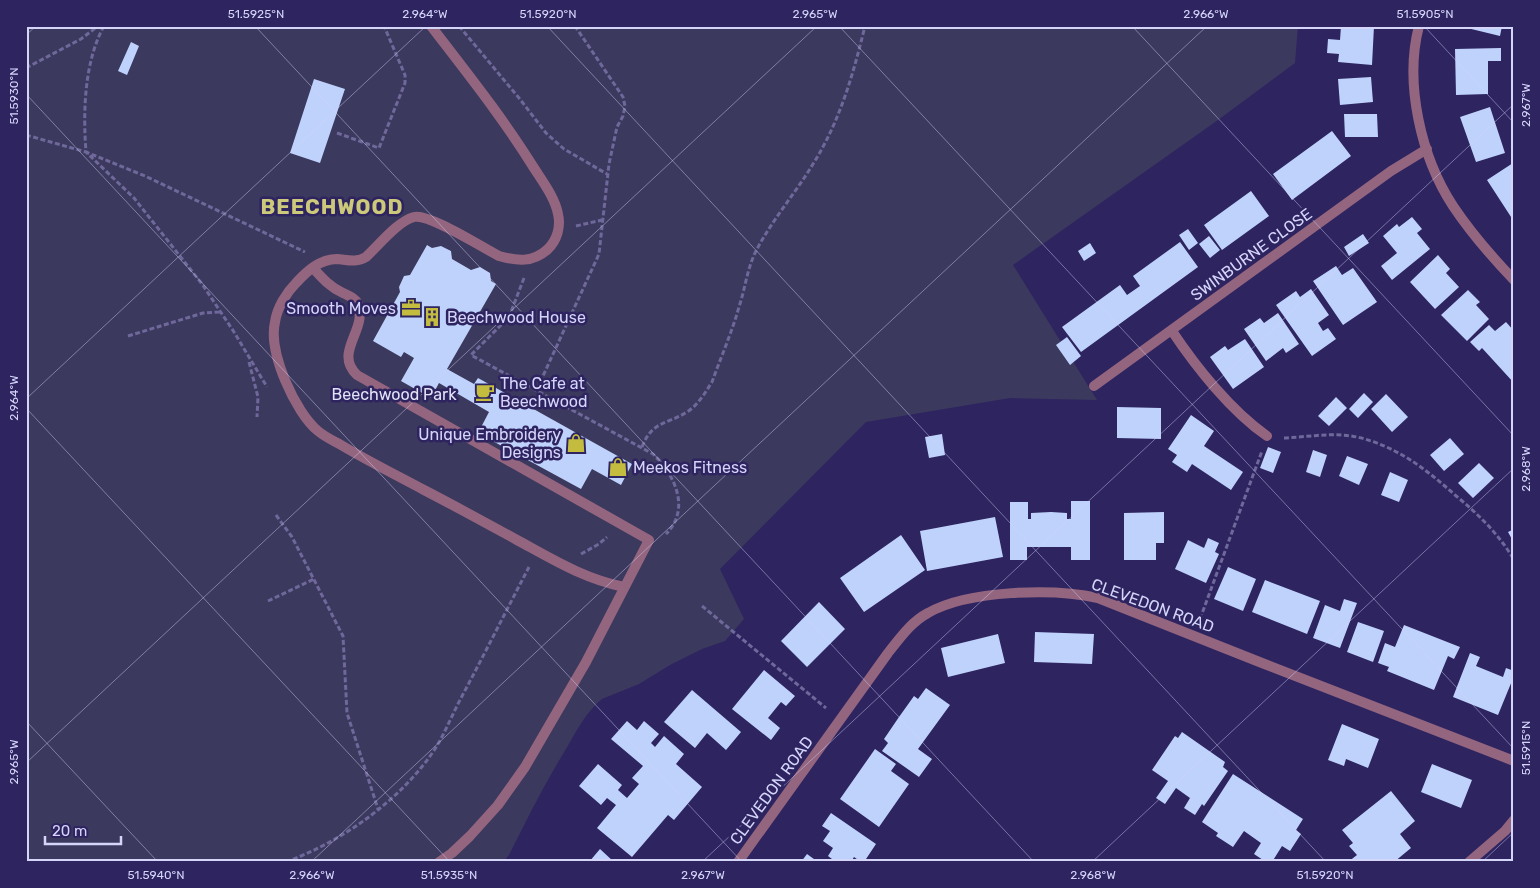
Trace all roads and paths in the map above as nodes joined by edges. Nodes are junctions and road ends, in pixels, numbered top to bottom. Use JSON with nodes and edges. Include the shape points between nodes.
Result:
{"nodes":[{"id":1,"x":98,"y":26,"type":"edge"},
{"id":2,"x":104,"y":26,"type":"edge"},
{"id":3,"x":384,"y":26,"type":"edge"},
{"id":4,"x":431,"y":26,"type":"edge"},
{"id":5,"x":460,"y":26,"type":"edge"},
{"id":6,"x":575,"y":26,"type":"edge"},
{"id":7,"x":865,"y":26,"type":"edge"},
{"id":8,"x":1419,"y":26,"type":"edge"},
{"id":9,"x":26,"y":68,"type":"edge"},
{"id":10,"x":336,"y":133,"type":"dead end"},
{"id":11,"x":26,"y":135,"type":"edge"},
{"id":12,"x":1427,"y":149,"type":"junction"},
{"id":13,"x":86,"y":152,"type":"junction"},
{"id":14,"x":608,"y":174,"type":"junction"},
{"id":15,"x":602,"y":220,"type":"junction"},
{"id":16,"x":559,"y":230,"type":"junction"},
{"id":17,"x":338,"y":260,"type":"junction"},
{"id":18,"x":531,"y":260,"type":"junction"},
{"id":19,"x":313,"y":268,"type":"junction"},
{"id":20,"x":1514,"y":280,"type":"edge"},
{"id":21,"x":220,"y":312,"type":"junction"},
{"id":22,"x":1172,"y":331,"type":"junction"},
{"id":23,"x":128,"y":336,"type":"dead end"},
{"id":24,"x":247,"y":354,"type":"junction"},
{"id":25,"x":1094,"y":386,"type":"dead end"},
{"id":26,"x":537,"y":389,"type":"junction"},
{"id":27,"x":272,"y":393,"type":"dead end"},
{"id":28,"x":257,"y":417,"type":"dead end"},
{"id":29,"x":1267,"y":436,"type":"junction"},
{"id":30,"x":642,"y":447,"type":"junction"},
{"id":31,"x":276,"y":515,"type":"dead end"},
{"id":32,"x":621,"y":525,"type":"junction"},
{"id":33,"x":649,"y":540,"type":"junction"},
{"id":34,"x":538,"y":551,"type":"junction"},
{"id":35,"x":1514,"y":560,"type":"edge"},
{"id":36,"x":557,"y":563,"type":"junction"},
{"id":37,"x":314,"y":579,"type":"junction"},
{"id":38,"x":624,"y":587,"type":"junction"},
{"id":39,"x":268,"y":601,"type":"dead end"},
{"id":40,"x":702,"y":606,"type":"dead end"},
{"id":41,"x":1194,"y":636,"type":"junction"},
{"id":42,"x":840,"y":719,"type":"junction"},
{"id":43,"x":1514,"y":761,"type":"edge"},
{"id":44,"x":378,"y":808,"type":"junction"},
{"id":45,"x":1514,"y":820,"type":"edge"},
{"id":46,"x":26,"y":859,"type":"edge"},
{"id":47,"x":30,"y":862,"type":"edge"},
{"id":48,"x":286,"y":862,"type":"edge"},
{"id":49,"x":439,"y":862,"type":"edge"},
{"id":50,"x":738,"y":862,"type":"edge"},
{"id":51,"x":1469,"y":862,"type":"edge"}],
"edges":[{"from":1,"to":9,"type":"path","via":[[81,39]]},
{"from":2,"to":13,"type":"path","via":[[93,51],[88,79]]},
{"from":3,"to":10,"type":"path","via":[[405,75],[405,83],[379,148]]},
{"from":4,"to":16,"type":"street","via":[[523,151],[555,203]]},
{"from":5,"to":14,"type":"path","via":[[546,133],[564,149]]},
{"from":6,"to":14,"type":"path","via":[[623,97],[625,106],[612,144]]},
{"from":7,"to":30,"type":"path","via":[[847,95],[834,126],[813,165],[755,252],[712,382],[688,411],[651,430]]},
{"from":8,"to":12,"type":"street","via":[[1414,44],[1412,77]]},
{"from":11,"to":13,"type":"path"},
{"from":12,"to":20,"type":"street","via":[[1452,204]]},
{"from":12,"to":22,"type":"street","name":"SWINBURNE CLOSE","via":[[1391,171]]},
{"from":13,"to":17,"type":"path","via":[[145,176],[306,252]]},
{"from":13,"to":21,"type":"path","via":[[134,198]]},
{"from":14,"to":15,"type":"path"},
{"from":15,"to":16,"type":"path"},
{"from":15,"to":26,"type":"path","via":[[599,254]]},
{"from":16,"to":18,"type":"street","via":[[549,248]]},
{"from":17,"to":18,"type":"street","via":[[366,257],[408,220],[421,216],[498,256]]},
{"from":17,"to":19,"type":"street","via":[[326,261]]},
{"from":18,"to":26,"type":"path","via":[[509,317],[472,355]]},
{"from":19,"to":32,"type":"street","via":[[327,283],[354,298],[358,304],[358,326],[348,358],[352,370]]},
{"from":19,"to":34,"type":"street","via":[[286,296],[274,322],[274,338],[287,385],[318,431]]},
{"from":21,"to":23,"type":"path","via":[[203,313]]},
{"from":21,"to":24,"type":"path"},
{"from":22,"to":25,"type":"street","name":"SWINBURNE CLOSE"},
{"from":22,"to":29,"type":"street","via":[[1221,393]]},
{"from":24,"to":27,"type":"path"},
{"from":24,"to":28,"type":"path","via":[[258,397]]},
{"from":26,"to":30,"type":"path"},
{"from":29,"to":35,"type":"path","via":[[1344,435],[1384,446],[1409,458],[1486,522]]},
{"from":29,"to":41,"type":"path"},
{"from":30,"to":33,"type":"path","via":[[667,470],[678,495],[678,515],[674,524],[661,538]]},
{"from":31,"to":37,"type":"path","via":[[292,537]]},
{"from":32,"to":33,"type":"street"},
{"from":32,"to":36,"type":"path","via":[[589,551]]},
{"from":33,"to":38,"type":"street"},
{"from":34,"to":36,"type":"street"},
{"from":34,"to":44,"type":"path","via":[[445,732],[408,780]]},
{"from":36,"to":38,"type":"street","via":[[594,579]]},
{"from":37,"to":39,"type":"path"},
{"from":37,"to":44,"type":"path","via":[[343,636],[348,713]]},
{"from":38,"to":49,"type":"street","via":[[586,662],[525,767],[498,805],[470,836]]},
{"from":40,"to":42,"type":"path"},
{"from":41,"to":42,"type":"street","name":"CLEVEDON ROAD","via":[[1105,600],[1079,594],[1010,593],[950,603],[927,613],[908,628]]},
{"from":41,"to":43,"type":"street","name":"CLEVEDON ROAD"},
{"from":42,"to":50,"type":"street","name":"CLEVEDON ROAD"},
{"from":44,"to":48,"type":"path","via":[[344,834]]},
{"from":45,"to":51,"type":"street"},
{"from":46,"to":47,"type":"path"}]}
